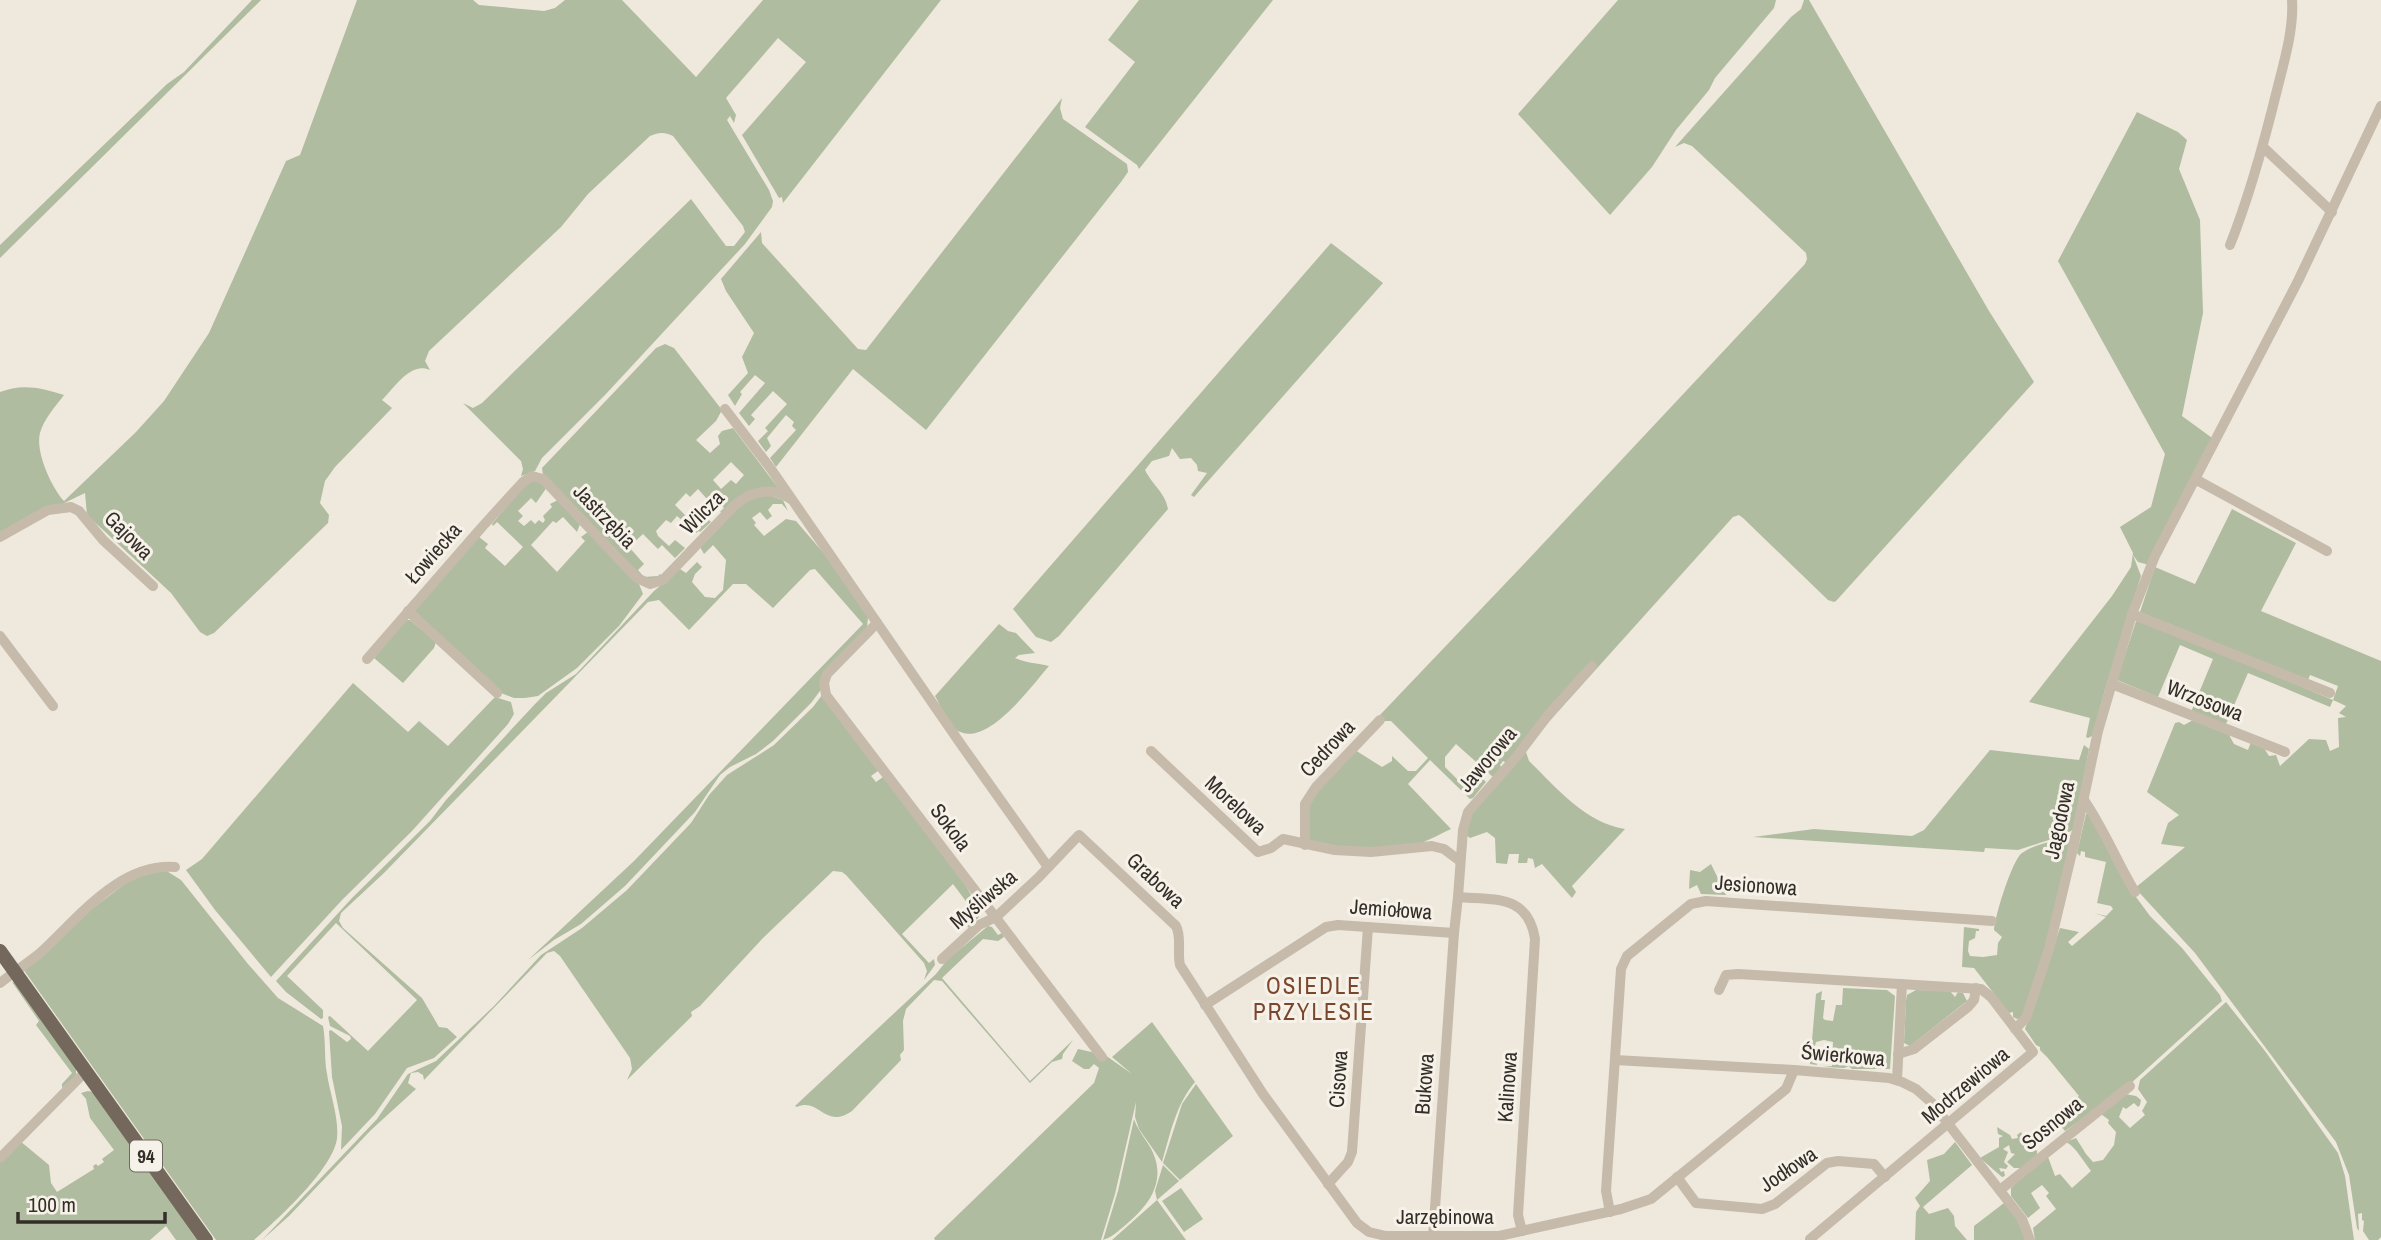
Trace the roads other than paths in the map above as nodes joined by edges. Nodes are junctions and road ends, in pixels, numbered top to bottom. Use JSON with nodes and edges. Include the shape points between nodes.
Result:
{"nodes":[{"id":1,"x":2292,"y":0,"type":"edge"},
{"id":2,"x":2381,"y":106,"type":"edge"},
{"id":3,"x":2263,"y":147,"type":"junction"},
{"id":4,"x":2332,"y":212,"type":"junction"},
{"id":5,"x":2230,"y":246,"type":"dead end"},
{"id":6,"x":725,"y":408,"type":"dead end"},
{"id":7,"x":532,"y":476,"type":"joint"},
{"id":8,"x":2195,"y":479,"type":"junction"},
{"id":9,"x":791,"y":499,"type":"junction"},
{"id":10,"x":0,"y":537,"type":"edge"},
{"id":11,"x":2327,"y":551,"type":"dead end"},
{"id":12,"x":650,"y":584,"type":"joint"},
{"id":13,"x":153,"y":586,"type":"dead end"},
{"id":14,"x":408,"y":611,"type":"junction"},
{"id":15,"x":2132,"y":614,"type":"junction"},
{"id":16,"x":876,"y":622,"type":"junction"},
{"id":17,"x":0,"y":636,"type":"edge"},
{"id":18,"x":367,"y":659,"type":"dead end"},
{"id":19,"x":1592,"y":666,"type":"dead end"},
{"id":20,"x":2112,"y":684,"type":"junction"},
{"id":21,"x":497,"y":693,"type":"dead end"},
{"id":22,"x":2330,"y":693,"type":"dead end"},
{"id":23,"x":53,"y":706,"type":"dead end"},
{"id":24,"x":1380,"y":720,"type":"dead end"},
{"id":25,"x":1151,"y":751,"type":"dead end"},
{"id":26,"x":2285,"y":752,"type":"dead end"},
{"id":27,"x":2084,"y":800,"type":"junction"},
{"id":28,"x":1079,"y":835,"type":"joint"},
{"id":29,"x":1305,"y":845,"type":"junction"},
{"id":30,"x":1460,"y":861,"type":"junction"},
{"id":31,"x":175,"y":867,"type":"dead end"},
{"id":32,"x":1048,"y":867,"type":"junction"},
{"id":33,"x":2135,"y":892,"type":"dead end"},
{"id":34,"x":1458,"y":897,"type":"junction"},
{"id":35,"x":996,"y":916,"type":"junction"},
{"id":36,"x":1992,"y":921,"type":"dead end"},
{"id":37,"x":1368,"y":927,"type":"junction"},
{"id":38,"x":1454,"y":933,"type":"junction"},
{"id":39,"x":1535,"y":946,"type":"joint"},
{"id":40,"x":0,"y":951,"type":"edge"},
{"id":41,"x":942,"y":959,"type":"dead end"},
{"id":42,"x":1180,"y":965,"type":"joint"},
{"id":43,"x":15,"y":971,"type":"junction"},
{"id":44,"x":0,"y":983,"type":"edge"},
{"id":45,"x":1902,"y":984,"type":"junction"},
{"id":46,"x":1976,"y":989,"type":"junction"},
{"id":47,"x":1719,"y":990,"type":"dead end"},
{"id":48,"x":1205,"y":1006,"type":"junction"},
{"id":49,"x":2015,"y":1029,"type":"junction"},
{"id":50,"x":1898,"y":1054,"type":"junction"},
{"id":51,"x":1101,"y":1058,"type":"dead end"},
{"id":52,"x":1615,"y":1060,"type":"junction"},
{"id":53,"x":1794,"y":1070,"type":"junction"},
{"id":54,"x":86,"y":1071,"type":"junction"},
{"id":55,"x":1897,"y":1080,"type":"junction"},
{"id":56,"x":2130,"y":1086,"type":"dead end"},
{"id":57,"x":1948,"y":1125,"type":"junction"},
{"id":58,"x":0,"y":1158,"type":"edge"},
{"id":59,"x":1677,"y":1177,"type":"junction"},
{"id":60,"x":1885,"y":1177,"type":"junction"},
{"id":61,"x":1328,"y":1184,"type":"junction"},
{"id":62,"x":2000,"y":1190,"type":"junction"},
{"id":63,"x":1610,"y":1212,"type":"junction"},
{"id":64,"x":1522,"y":1231,"type":"junction"},
{"id":65,"x":1433,"y":1237,"type":"junction"},
{"id":66,"x":1456,"y":1238,"type":"edge"},
{"id":67,"x":1810,"y":1239,"type":"edge"},
{"id":68,"x":206,"y":1240,"type":"edge"},
{"id":69,"x":2030,"y":1240,"type":"edge"}],
"edges":[{"from":1,"to":3,"type":"street","via":[[2284,64]]},
{"from":2,"to":4,"type":"street","name":"Jagodowa"},
{"from":3,"to":4,"type":"street"},
{"from":3,"to":5,"type":"street"},
{"from":4,"to":8,"type":"street","name":"Jagodowa"},
{"from":6,"to":9,"type":"street"},
{"from":7,"to":12,"type":"street","name":"Jastrzębia","via":[[543,479],[637,578]]},
{"from":7,"to":14,"type":"street","name":"Łowiecka"},
{"from":8,"to":11,"type":"street"},
{"from":8,"to":15,"type":"street","name":"Jagodowa","via":[[2142,584]]},
{"from":9,"to":12,"type":"street","name":"Wilcza","via":[[770,491],[746,497],[663,580]]},
{"from":9,"to":16,"type":"street"},
{"from":10,"to":13,"type":"street","name":"Gajowa","via":[[48,510],[68,506],[79,511]]},
{"from":14,"to":18,"type":"street","name":"Łowiecka"},
{"from":14,"to":21,"type":"street"},
{"from":15,"to":20,"type":"street","name":"Jagodowa"},
{"from":15,"to":22,"type":"street"},
{"from":16,"to":32,"type":"street"},
{"from":16,"to":35,"type":"street","name":"Sokola","via":[[831,669],[824,691]]},
{"from":17,"to":23,"type":"street"},
{"from":19,"to":30,"type":"street","name":"Jaworowa","via":[[1472,807],[1464,824]]},
{"from":20,"to":26,"type":"street","name":"Wrzosowa"},
{"from":20,"to":27,"type":"street","name":"Jagodowa"},
{"from":24,"to":29,"type":"street","name":"Cedrowa","via":[[1305,804]]},
{"from":25,"to":29,"type":"street","name":"Morelowa","via":[[1258,852],[1283,839]]},
{"from":27,"to":33,"type":"street"},
{"from":27,"to":49,"type":"street","name":"Jagodowa","via":[[2049,949],[2026,1018]]},
{"from":28,"to":32,"type":"street","name":"Myśliwska"},
{"from":28,"to":42,"type":"street","name":"Grabowa","via":[[1176,926]]},
{"from":29,"to":30,"type":"street","via":[[1371,852],[1433,846]]},
{"from":30,"to":34,"type":"street","name":"Jaworowa"},
{"from":31,"to":43,"type":"street","via":[[148,869],[122,881]]},
{"from":32,"to":35,"type":"street","name":"Myśliwska"},
{"from":34,"to":38,"type":"street","name":"Jemiołowa"},
{"from":34,"to":39,"type":"street","name":"Jemiołowa","via":[[1510,901],[1533,925]]},
{"from":35,"to":41,"type":"street","name":"Myśliwska","via":[[979,925]]},
{"from":35,"to":51,"type":"street","name":"Sokola"},
{"from":36,"to":52,"type":"street","name":"Jesionowa","via":[[1706,901],[1691,904],[1627,956],[1621,970]]},
{"from":37,"to":38,"type":"street","name":"Jemiołowa"},
{"from":37,"to":48,"type":"street","name":"Jemiołowa","via":[[1326,927]]},
{"from":37,"to":61,"type":"street","name":"Cisowa","via":[[1352,1152],[1349,1162]]},
{"from":38,"to":65,"type":"street","name":"Bukowa"},
{"from":39,"to":64,"type":"street","name":"Kalinowa","via":[[1518,1215]]},
{"from":40,"to":43,"type":"main road","number":"94"},
{"from":42,"to":48,"type":"street","name":"Jarzębinowa"},
{"from":43,"to":44,"type":"street"},
{"from":43,"to":54,"type":"main road","number":"94"},
{"from":45,"to":46,"type":"street"},
{"from":45,"to":47,"type":"street","via":[[1738,974],[1726,975]]},
{"from":45,"to":50,"type":"street"},
{"from":46,"to":49,"type":"street","name":"Modrzewiowa","via":[[1988,993]]},
{"from":46,"to":50,"type":"street","via":[[1970,1006],[1914,1049]]},
{"from":48,"to":61,"type":"street","name":"Jarzębinowa"},
{"from":49,"to":57,"type":"street","name":"Modrzewiowa","via":[[2033,1052]]},
{"from":50,"to":55,"type":"street"},
{"from":52,"to":53,"type":"street","name":"Świerkowa"},
{"from":52,"to":63,"type":"street","name":"Jesionowa","via":[[1606,1191]]},
{"from":53,"to":55,"type":"street","name":"Świerkowa"},
{"from":53,"to":59,"type":"street","name":"Jarzębinowa","via":[[1786,1089]]},
{"from":54,"to":58,"type":"street"},
{"from":54,"to":68,"type":"main road","number":"94"},
{"from":55,"to":57,"type":"street","name":"Świerkowa","via":[[1924,1096]]},
{"from":56,"to":62,"type":"street","name":"Sosnowa"},
{"from":57,"to":60,"type":"street","name":"Modrzewiowa"},
{"from":57,"to":62,"type":"street","name":"Świerkowa"},
{"from":59,"to":60,"type":"street","name":"Jodłowa","via":[[1696,1203],[1762,1209],[1838,1160],[1874,1164]]},
{"from":59,"to":63,"type":"street","name":"Jarzębinowa","via":[[1651,1199]]},
{"from":60,"to":67,"type":"street","name":"Modrzewiowa"},
{"from":61,"to":65,"type":"street","name":"Jarzębinowa","via":[[1369,1232]]},
{"from":62,"to":69,"type":"street","name":"Świerkowa","via":[[2026,1224]]},
{"from":63,"to":64,"type":"street","name":"Jarzębinowa"},
{"from":64,"to":66,"type":"street","name":"Jarzębinowa"},
{"from":65,"to":66,"type":"street","name":"Jarzębinowa"}]}
